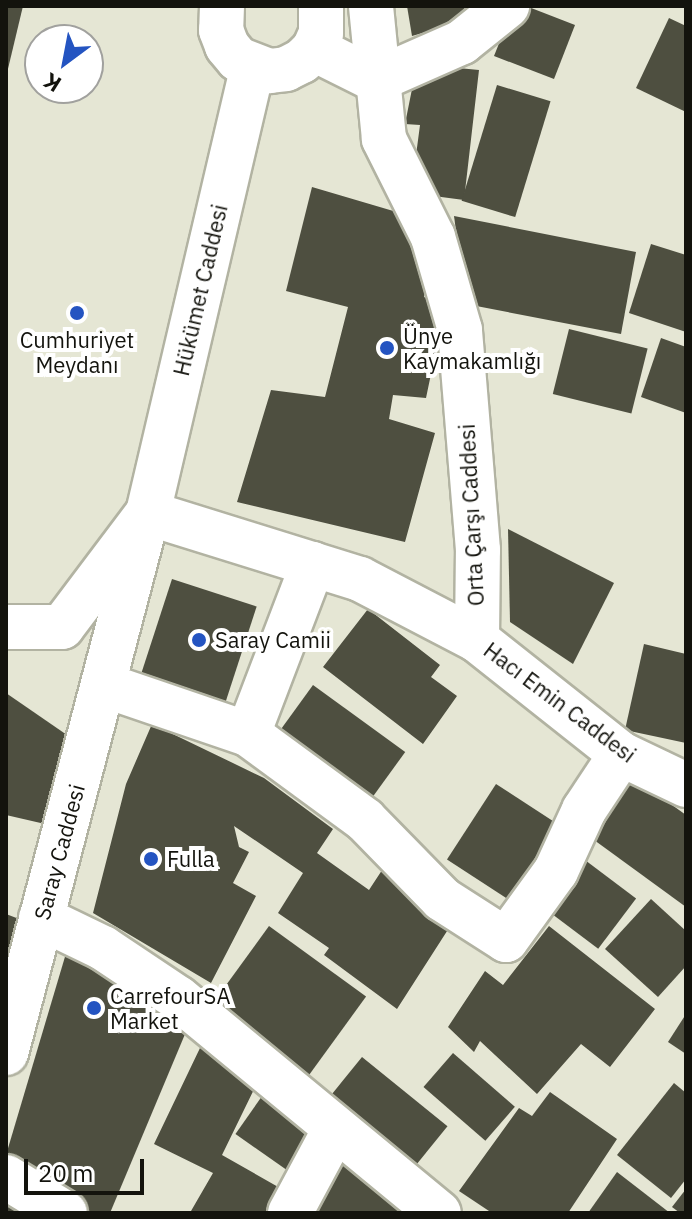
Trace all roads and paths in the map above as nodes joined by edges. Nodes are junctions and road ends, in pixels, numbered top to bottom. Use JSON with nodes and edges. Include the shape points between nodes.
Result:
{"nodes":[{"id":1,"x":222,"y":6,"type":"edge"},
{"id":2,"x":321,"y":6,"type":"edge"},
{"id":3,"x":371,"y":6,"type":"edge"},
{"id":4,"x":507,"y":6,"type":"edge"},
{"id":5,"x":314,"y":49,"type":"junction"},
{"id":6,"x":253,"y":67,"type":"junction"},
{"id":7,"x":376,"y":80,"type":"junction"},
{"id":8,"x":148,"y":513,"type":"junction"},
{"id":9,"x":313,"y":564,"type":"junction"},
{"id":10,"x":6,"y":627,"type":"edge"},
{"id":11,"x":477,"y":640,"type":"junction"},
{"id":12,"x":6,"y":649,"type":"edge"},
{"id":13,"x":108,"y":668,"type":"junction"},
{"id":14,"x":248,"y":734,"type":"junction"},
{"id":15,"x":621,"y":754,"type":"junction"},
{"id":16,"x":686,"y":785,"type":"edge"},
{"id":17,"x":41,"y":918,"type":"junction"},
{"id":18,"x":6,"y":1053,"type":"edge"},
{"id":19,"x":335,"y":1129,"type":"junction"},
{"id":20,"x":6,"y":1177,"type":"edge"},
{"id":21,"x":65,"y":1213,"type":"edge"},
{"id":22,"x":290,"y":1213,"type":"edge"},
{"id":23,"x":439,"y":1213,"type":"edge"}],
"edges":[{"from":1,"to":6,"type":"street","via":[[227,46]]},
{"from":2,"to":5,"type":"street","via":[[321,33]]},
{"from":3,"to":7,"type":"street","name":"Orta Çarşı Caddesi"},
{"from":4,"to":7,"type":"street","via":[[462,42]]},
{"from":5,"to":6,"type":"street","via":[[286,69]]},
{"from":5,"to":7,"type":"street"},
{"from":6,"to":8,"type":"street","name":"Hükümet Caddesi"},
{"from":7,"to":11,"type":"street","name":"Orta Çarşı Caddesi","via":[[384,139],[433,237],[460,330],[478,550]]},
{"from":8,"to":9,"type":"street","name":"Orta Çarşı Caddesi"},
{"from":8,"to":10,"type":"street","via":[[62,627]]},
{"from":8,"to":13,"type":"street"},
{"from":9,"to":11,"type":"street","name":"Orta Çarşı Caddesi","via":[[360,579]]},
{"from":9,"to":14,"type":"street"},
{"from":11,"to":15,"type":"street","name":"Hacı Emin Caddesi"},
{"from":12,"to":13,"type":"street"},
{"from":13,"to":14,"type":"street"},
{"from":13,"to":17,"type":"street","name":"Saray Caddesi"},
{"from":14,"to":15,"type":"street","via":[[365,820],[442,899],[506,940],[556,871],[584,810]]},
{"from":15,"to":16,"type":"street","name":"Hacı Emin Caddesi"},
{"from":17,"to":18,"type":"street","name":"Saray Caddesi"},
{"from":17,"to":19,"type":"street","via":[[103,948],[178,998]]},
{"from":19,"to":22,"type":"street"},
{"from":19,"to":23,"type":"street"},
{"from":20,"to":21,"type":"street"}]}
